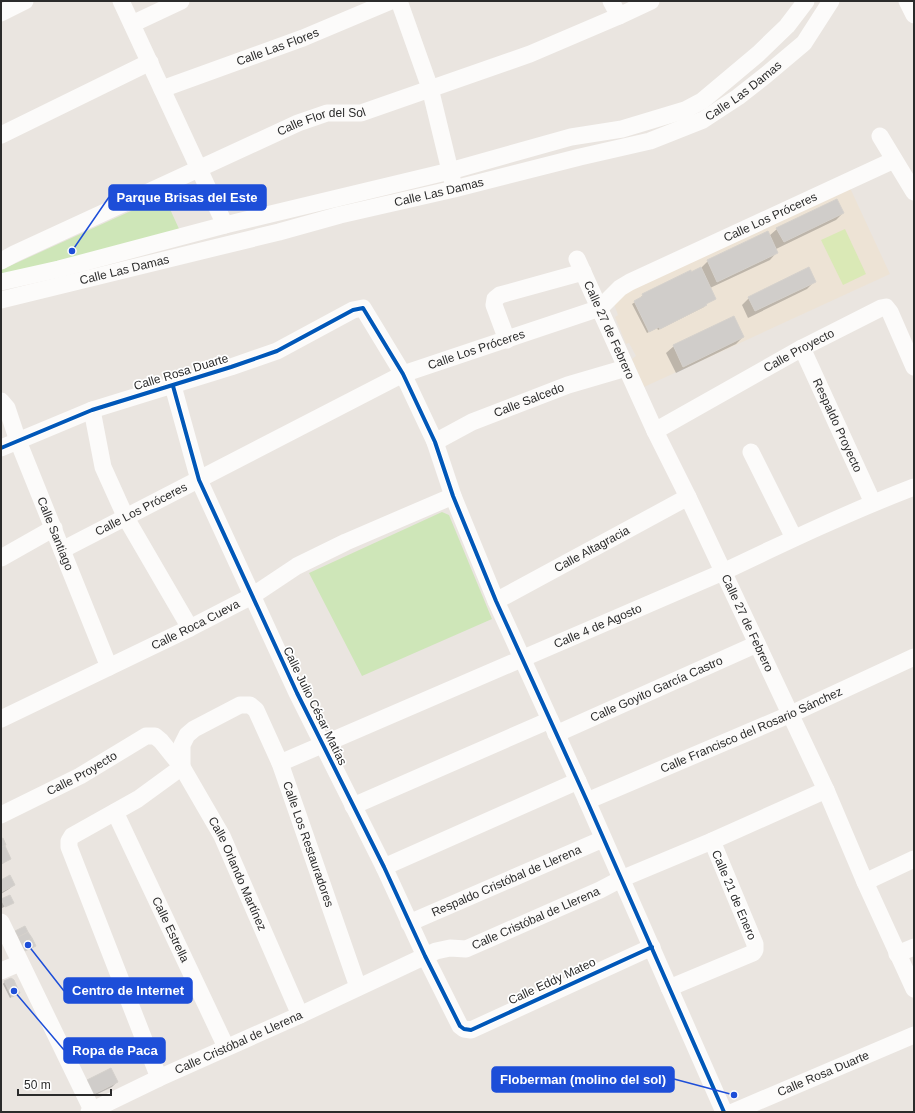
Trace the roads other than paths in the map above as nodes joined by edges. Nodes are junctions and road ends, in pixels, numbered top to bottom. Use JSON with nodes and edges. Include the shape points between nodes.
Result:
{"nodes":[{"id":1,"x":26,"y":1,"type":"edge"},
{"id":2,"x":121,"y":1,"type":"edge"},
{"id":3,"x":181,"y":1,"type":"edge"},
{"id":4,"x":391,"y":1,"type":"edge"},
{"id":5,"x":399,"y":1,"type":"edge"},
{"id":6,"x":611,"y":1,"type":"edge"},
{"id":7,"x":651,"y":1,"type":"edge"},
{"id":8,"x":806,"y":1,"type":"edge"},
{"id":9,"x":831,"y":1,"type":"edge"},
{"id":10,"x":907,"y":1,"type":"edge"},
{"id":11,"x":1,"y":13,"type":"edge"},
{"id":12,"x":619,"y":16,"type":"junction"},
{"id":13,"x":914,"y":16,"type":"edge"},
{"id":14,"x":132,"y":24,"type":"junction"},
{"id":15,"x":150,"y":62,"type":"junction"},
{"id":16,"x":430,"y":88,"type":"junction"},
{"id":17,"x":162,"y":89,"type":"junction"},
{"id":18,"x":694,"y":106,"type":"junction"},
{"id":19,"x":703,"y":120,"type":"junction"},
{"id":20,"x":1,"y":135,"type":"edge"},
{"id":21,"x":880,"y":136,"type":"dead end"},
{"id":22,"x":894,"y":160,"type":"junction"},
{"id":23,"x":199,"y":168,"type":"junction"},
{"id":24,"x":450,"y":171,"type":"junction"},
{"id":25,"x":454,"y":189,"type":"junction"},
{"id":26,"x":914,"y":192,"type":"edge"},
{"id":27,"x":336,"y":198,"type":"junction"},
{"id":28,"x":340,"y":215,"type":"junction"},
{"id":29,"x":225,"y":225,"type":"junction"},
{"id":30,"x":1,"y":261,"type":"edge"},
{"id":31,"x":1,"y":282,"type":"edge"},
{"id":32,"x":1,"y":300,"type":"edge"},
{"id":33,"x":600,"y":308,"type":"junction"},
{"id":34,"x":507,"y":340,"type":"junction"},
{"id":35,"x":802,"y":348,"type":"junction"},
{"id":36,"x":914,"y":367,"type":"edge"},
{"id":37,"x":626,"y":368,"type":"junction"},
{"id":38,"x":403,"y":374,"type":"junction"},
{"id":39,"x":173,"y":386,"type":"junction"},
{"id":40,"x":1,"y":401,"type":"edge"},
{"id":41,"x":92,"y":410,"type":"junction"},
{"id":42,"x":655,"y":431,"type":"junction"},
{"id":43,"x":18,"y":441,"type":"junction"},
{"id":44,"x":435,"y":442,"type":"junction"},
{"id":45,"x":1,"y":448,"type":"edge"},
{"id":46,"x":751,"y":452,"type":"dead end"},
{"id":47,"x":199,"y":480,"type":"junction"},
{"id":48,"x":914,"y":487,"type":"edge"},
{"id":49,"x":453,"y":496,"type":"junction"},
{"id":50,"x":688,"y":497,"type":"junction"},
{"id":51,"x":873,"y":503,"type":"junction"},
{"id":52,"x":126,"y":518,"type":"junction"},
{"id":53,"x":54,"y":528,"type":"junction"},
{"id":54,"x":794,"y":538,"type":"junction"},
{"id":55,"x":62,"y":550,"type":"junction"},
{"id":56,"x":1,"y":558,"type":"edge"},
{"id":57,"x":723,"y":572,"type":"junction"},
{"id":58,"x":252,"y":596,"type":"junction"},
{"id":59,"x":496,"y":601,"type":"junction"},
{"id":60,"x":190,"y":628,"type":"junction"},
{"id":61,"x":757,"y":644,"type":"junction"},
{"id":62,"x":914,"y":657,"type":"edge"},
{"id":63,"x":522,"y":659,"type":"junction"},
{"id":64,"x":109,"y":667,"type":"junction"},
{"id":65,"x":790,"y":714,"type":"junction"},
{"id":66,"x":1,"y":719,"type":"edge"},
{"id":67,"x":553,"y":727,"type":"junction"},
{"id":68,"x":161,"y":741,"type":"joint"},
{"id":69,"x":322,"y":744,"type":"junction"},
{"id":70,"x":280,"y":763,"type":"junction"},
{"id":71,"x":182,"y":767,"type":"junction"},
{"id":72,"x":578,"y":781,"type":"junction"},
{"id":73,"x":826,"y":790,"type":"junction"},
{"id":74,"x":587,"y":801,"type":"junction"},
{"id":75,"x":353,"y":806,"type":"junction"},
{"id":76,"x":115,"y":812,"type":"junction"},
{"id":77,"x":1,"y":815,"type":"edge"},
{"id":78,"x":603,"y":840,"type":"junction"},
{"id":79,"x":712,"y":841,"type":"junction"},
{"id":80,"x":914,"y":859,"type":"edge"},
{"id":81,"x":384,"y":867,"type":"junction"},
{"id":82,"x":621,"y":879,"type":"junction"},
{"id":83,"x":865,"y":882,"type":"junction"},
{"id":84,"x":1,"y":922,"type":"edge"},
{"id":85,"x":410,"y":923,"type":"junction"},
{"id":86,"x":652,"y":946,"type":"junction"},
{"id":87,"x":914,"y":947,"type":"edge"},
{"id":88,"x":897,"y":954,"type":"junction"},
{"id":89,"x":425,"y":956,"type":"junction"},
{"id":90,"x":20,"y":963,"type":"junction"},
{"id":91,"x":1,"y":971,"type":"edge"},
{"id":92,"x":358,"y":988,"type":"junction"},
{"id":93,"x":669,"y":988,"type":"junction"},
{"id":94,"x":914,"y":989,"type":"edge"},
{"id":95,"x":300,"y":1015,"type":"junction"},
{"id":96,"x":460,"y":1026,"type":"joint"},
{"id":97,"x":914,"y":1035,"type":"edge"},
{"id":98,"x":226,"y":1047,"type":"junction"},
{"id":99,"x":159,"y":1078,"type":"junction"},
{"id":100,"x":91,"y":1112,"type":"edge"},
{"id":101,"x":724,"y":1112,"type":"edge"},
{"id":102,"x":733,"y":1112,"type":"edge"}],
"edges":[{"from":1,"to":11,"type":"street"},
{"from":2,"to":14,"type":"street"},
{"from":3,"to":14,"type":"street"},
{"from":4,"to":17,"type":"street","name":"Calle Las Flores","via":[[304,38]]},
{"from":5,"to":16,"type":"street"},
{"from":6,"to":12,"type":"street"},
{"from":7,"to":12,"type":"street","name":"Calle Flor del Sol"},
{"from":8,"to":18,"type":"street","name":"Calle Las Damas","via":[[787,26],[758,54]]},
{"from":9,"to":19,"type":"street","name":"Calle Las Damas","via":[[804,42],[766,75]]},
{"from":10,"to":13,"type":"street"},
{"from":12,"to":16,"type":"street","name":"Calle Flor del Sol","via":[[530,54]]},
{"from":14,"to":15,"type":"street"},
{"from":15,"to":17,"type":"street"},
{"from":15,"to":20,"type":"street"},
{"from":16,"to":23,"type":"street","name":"Calle Flor del Sol","via":[[361,113],[327,113],[298,122]]},
{"from":16,"to":24,"type":"street"},
{"from":17,"to":23,"type":"street"},
{"from":18,"to":19,"type":"street"},
{"from":18,"to":24,"type":"street","name":"Calle Las Damas","via":[[622,129],[572,137]]},
{"from":19,"to":25,"type":"street","name":"Calle Las Damas","via":[[650,141]]},
{"from":21,"to":22,"type":"street"},
{"from":22,"to":26,"type":"street"},
{"from":22,"to":33,"type":"street","name":"Calle Los Próceres","via":[[630,282],[620,288]]},
{"from":23,"to":29,"type":"street"},
{"from":23,"to":30,"type":"street","name":"Calle Flor del Sol"},
{"from":24,"to":25,"type":"street"},
{"from":24,"to":27,"type":"street","name":"Calle Las Damas"},
{"from":25,"to":28,"type":"street","name":"Calle Las Damas"},
{"from":27,"to":28,"type":"street"},
{"from":27,"to":29,"type":"street","name":"Calle Las Damas"},
{"from":28,"to":32,"type":"street","name":"Calle Las Damas"},
{"from":29,"to":31,"type":"street","name":"Calle Las Damas"},
{"from":33,"to":34,"type":"street","name":"Calle Los Próceres"},
{"from":33,"to":34,"type":"street","name":"Calle 27 de Febrero","via":[[580,266],[500,295],[496,299],[494,305]]},
{"from":33,"to":37,"type":"street","name":"Calle 27 de Febrero"},
{"from":34,"to":38,"type":"street","name":"Calle Los Próceres"},
{"from":35,"to":36,"type":"street","name":"Calle Proyecto","via":[[886,307]]},
{"from":35,"to":42,"type":"street","name":"Calle Proyecto"},
{"from":35,"to":51,"type":"street","name":"Respaldo Proyecto"},
{"from":37,"to":42,"type":"street","name":"Calle 27 de Febrero"},
{"from":37,"to":44,"type":"street","name":"Calle Salcedo","via":[[568,385],[472,422]]},
{"from":38,"to":39,"type":"street","name":"Calle Rosa Duarte","via":[[363,308],[353,310],[277,351]]},
{"from":38,"to":44,"type":"street"},
{"from":38,"to":47,"type":"street","name":"Calle Los Próceres"},
{"from":39,"to":41,"type":"street","name":"Calle Rosa Duarte"},
{"from":39,"to":47,"type":"street","name":"Calle Julio César Matías"},
{"from":40,"to":43,"type":"street","name":"Calle Santiago","via":[[7,408]]},
{"from":41,"to":43,"type":"street","name":"Calle Rosa Duarte"},
{"from":41,"to":52,"type":"street","via":[[103,467]]},
{"from":42,"to":50,"type":"street","name":"Calle 27 de Febrero"},
{"from":43,"to":45,"type":"street","name":"Calle Rosa Duarte"},
{"from":43,"to":53,"type":"street","name":"Calle Santiago"},
{"from":44,"to":49,"type":"street"},
{"from":46,"to":54,"type":"street"},
{"from":47,"to":52,"type":"street","name":"Calle Los Próceres"},
{"from":47,"to":58,"type":"street","name":"Calle Julio César Matías"},
{"from":48,"to":51,"type":"street","name":"Calle 4 de Agosto"},
{"from":49,"to":58,"type":"street","name":"Calle Roca Cueva","via":[[339,545],[297,566]]},
{"from":49,"to":59,"type":"street"},
{"from":50,"to":57,"type":"street","name":"Calle 27 de Febrero"},
{"from":50,"to":59,"type":"street","name":"Calle Altagracia"},
{"from":51,"to":54,"type":"street","name":"Calle 4 de Agosto"},
{"from":52,"to":55,"type":"street","name":"Calle Los Próceres"},
{"from":52,"to":60,"type":"street"},
{"from":53,"to":55,"type":"street","name":"Calle Santiago"},
{"from":53,"to":56,"type":"street"},
{"from":54,"to":57,"type":"street","name":"Calle 4 de Agosto"},
{"from":55,"to":64,"type":"street","name":"Calle Santiago"},
{"from":57,"to":61,"type":"street","name":"Calle 27 de Febrero"},
{"from":57,"to":63,"type":"street","name":"Calle 4 de Agosto"},
{"from":58,"to":60,"type":"street","name":"Calle Roca Cueva"},
{"from":58,"to":69,"type":"street","name":"Calle Julio César Matías"},
{"from":59,"to":63,"type":"street"},
{"from":60,"to":64,"type":"street","name":"Calle Roca Cueva"},
{"from":61,"to":65,"type":"street","name":"Calle 27 de Febrero"},
{"from":61,"to":67,"type":"street","name":"Calle Goyito García Castro"},
{"from":62,"to":65,"type":"street","name":"Calle Francisco del Rosario Sánchez"},
{"from":63,"to":67,"type":"street"},
{"from":63,"to":69,"type":"street","name":"Calle 4 de Agosto"},
{"from":64,"to":66,"type":"street","name":"Calle Roca Cueva"},
{"from":65,"to":73,"type":"street","name":"Calle 27 de Febrero"},
{"from":65,"to":74,"type":"street","name":"Calle Francisco del Rosario Sánchez"},
{"from":67,"to":72,"type":"street"},
{"from":67,"to":75,"type":"street","name":"Calle Goyito García Castro"},
{"from":68,"to":71,"type":"street","name":"Calle Orlando Martínez"},
{"from":68,"to":77,"type":"street","name":"Calle Proyecto","via":[[154,736],[146,736],[80,776]]},
{"from":69,"to":70,"type":"street","name":"Calle 4 de Agosto"},
{"from":69,"to":75,"type":"street","name":"Calle Julio César Matías"},
{"from":70,"to":71,"type":"street","name":"Calle Los Restauradores","via":[[256,710],[250,704],[240,705],[194,729],[182,745]]},
{"from":70,"to":92,"type":"street","name":"Calle Los Restauradores"},
{"from":71,"to":76,"type":"street","via":[[138,799]]},
{"from":71,"to":95,"type":"street","name":"Calle Orlando Martínez","via":[[222,836]]},
{"from":72,"to":74,"type":"street"},
{"from":72,"to":81,"type":"street"},
{"from":73,"to":79,"type":"street","name":"Calle Cristóbal de Llerena"},
{"from":73,"to":83,"type":"street","name":"Calle 27 de Febrero"},
{"from":74,"to":78,"type":"street"},
{"from":75,"to":81,"type":"street","name":"Calle Julio César Matías"},
{"from":76,"to":98,"type":"street","name":"Calle Estrella"},
{"from":76,"to":99,"type":"street","via":[[72,836],[69,847]]},
{"from":78,"to":82,"type":"street"},
{"from":78,"to":85,"type":"street","name":"Respaldo Cristóbal de Llerena"},
{"from":79,"to":82,"type":"street","name":"Calle Cristóbal de Llerena"},
{"from":79,"to":93,"type":"street","name":"Calle 21 de Enero","via":[[756,950]]},
{"from":80,"to":83,"type":"street"},
{"from":81,"to":85,"type":"street","name":"Calle Julio César Matías"},
{"from":82,"to":86,"type":"street"},
{"from":82,"to":89,"type":"street","name":"Calle Cristóbal de Llerena","via":[[466,949],[450,948]]},
{"from":83,"to":88,"type":"street","name":"Calle 27 de Febrero"},
{"from":84,"to":90,"type":"street"},
{"from":85,"to":89,"type":"street","name":"Calle Julio César Matías"},
{"from":86,"to":93,"type":"street"},
{"from":86,"to":96,"type":"street","name":"Calle Eddy Mateo","via":[[471,1030]]},
{"from":87,"to":88,"type":"street"},
{"from":88,"to":94,"type":"street","name":"Calle 27 de Febrero"},
{"from":89,"to":92,"type":"street","name":"Calle Cristóbal de Llerena"},
{"from":89,"to":96,"type":"street","name":"Calle Julio César Matías"},
{"from":90,"to":91,"type":"street"},
{"from":90,"to":100,"type":"street"},
{"from":92,"to":95,"type":"street","name":"Calle Cristóbal de Llerena"},
{"from":93,"to":101,"type":"street"},
{"from":95,"to":98,"type":"street","name":"Calle Cristóbal de Llerena"},
{"from":97,"to":102,"type":"street","name":"Calle Rosa Duarte"},
{"from":98,"to":99,"type":"street","name":"Calle Cristóbal de Llerena"},
{"from":99,"to":100,"type":"street","name":"Calle Cristóbal de Llerena"}]}
